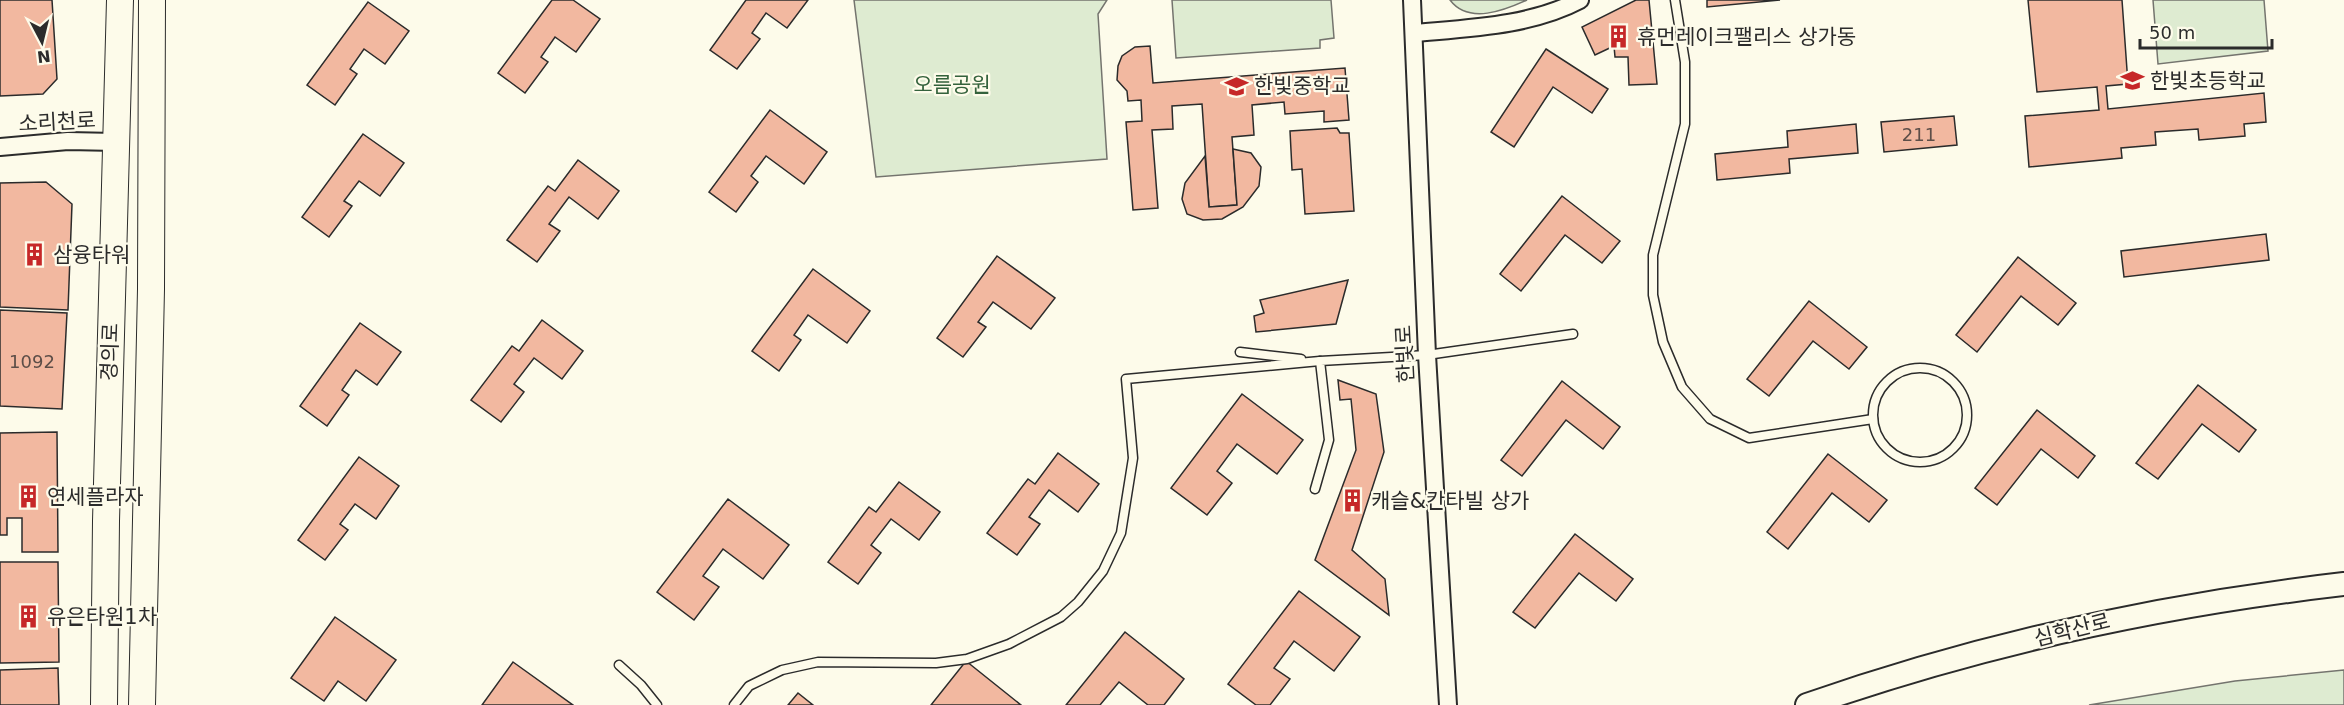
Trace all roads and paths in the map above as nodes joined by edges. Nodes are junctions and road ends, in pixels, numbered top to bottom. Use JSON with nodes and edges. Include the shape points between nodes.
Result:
{"nodes":[{"id":1,"x":120,"y":0,"type":"edge"},
{"id":2,"x":152,"y":0,"type":"edge"},
{"id":3,"x":1412,"y":0,"type":"edge"},
{"id":4,"x":1580,"y":0,"type":"edge"},
{"id":5,"x":1675,"y":0,"type":"edge"},
{"id":6,"x":1415,"y":33,"type":"junction"},
{"id":7,"x":116,"y":142,"type":"junction"},
{"id":8,"x":0,"y":147,"type":"edge"},
{"id":9,"x":1573,"y":334,"type":"dead end"},
{"id":10,"x":1240,"y":352,"type":"dead end"},
{"id":11,"x":1427,"y":355,"type":"junction"},
{"id":12,"x":1320,"y":361,"type":"junction"},
{"id":13,"x":1873,"y":418,"type":"junction"},
{"id":14,"x":1315,"y":489,"type":"dead end"},
{"id":15,"x":2344,"y":584,"type":"edge"},
{"id":16,"x":619,"y":665,"type":"dead end"},
{"id":17,"x":104,"y":705,"type":"edge"},
{"id":18,"x":141,"y":705,"type":"edge"},
{"id":19,"x":657,"y":705,"type":"edge"},
{"id":20,"x":734,"y":705,"type":"edge"},
{"id":21,"x":1448,"y":705,"type":"edge"},
{"id":22,"x":1807,"y":705,"type":"edge"}],
"edges":[{"from":1,"to":7,"type":"main road","name":"경의로"},
{"from":2,"to":18,"type":"main road","name":"경의로","via":[[151,289]]},
{"from":3,"to":6,"type":"street","name":"한빛로"},
{"from":4,"to":6,"type":"street","via":[[1560,10],[1480,28]]},
{"from":5,"to":13,"type":"lane","via":[[1684,62],[1685,124],[1653,255],[1653,295],[1663,342],[1682,387],[1710,419],[1749,438]]},
{"from":6,"to":11,"type":"street","name":"한빛로"},
{"from":7,"to":8,"type":"street","name":"소리천로","via":[[68,141]]},
{"from":7,"to":17,"type":"main road","name":"경의로"},
{"from":9,"to":11,"type":"lane"},
{"from":10,"to":12,"type":"lane"},
{"from":11,"to":12,"type":"lane"},
{"from":11,"to":21,"type":"street","name":"한빛로"},
{"from":12,"to":14,"type":"lane","via":[[1329,440]]},
{"from":12,"to":20,"type":"lane","via":[[1126,379],[1133,458],[1121,533],[1103,572],[1061,617],[967,660],[818,662],[782,670],[749,686]]},
{"from":13,"to":13,"type":"lane","via":[[1877,433],[1890,450],[1909,461],[1924,462],[1940,458],[1953,448],[1968,419],[1966,403],[1948,376],[1933,369],[1917,368],[1890,379],[1880,390]]},
{"from":15,"to":22,"type":"street","name":"심학산로","via":[[2112,619],[1889,676]]},
{"from":16,"to":19,"type":"lane"}]}
